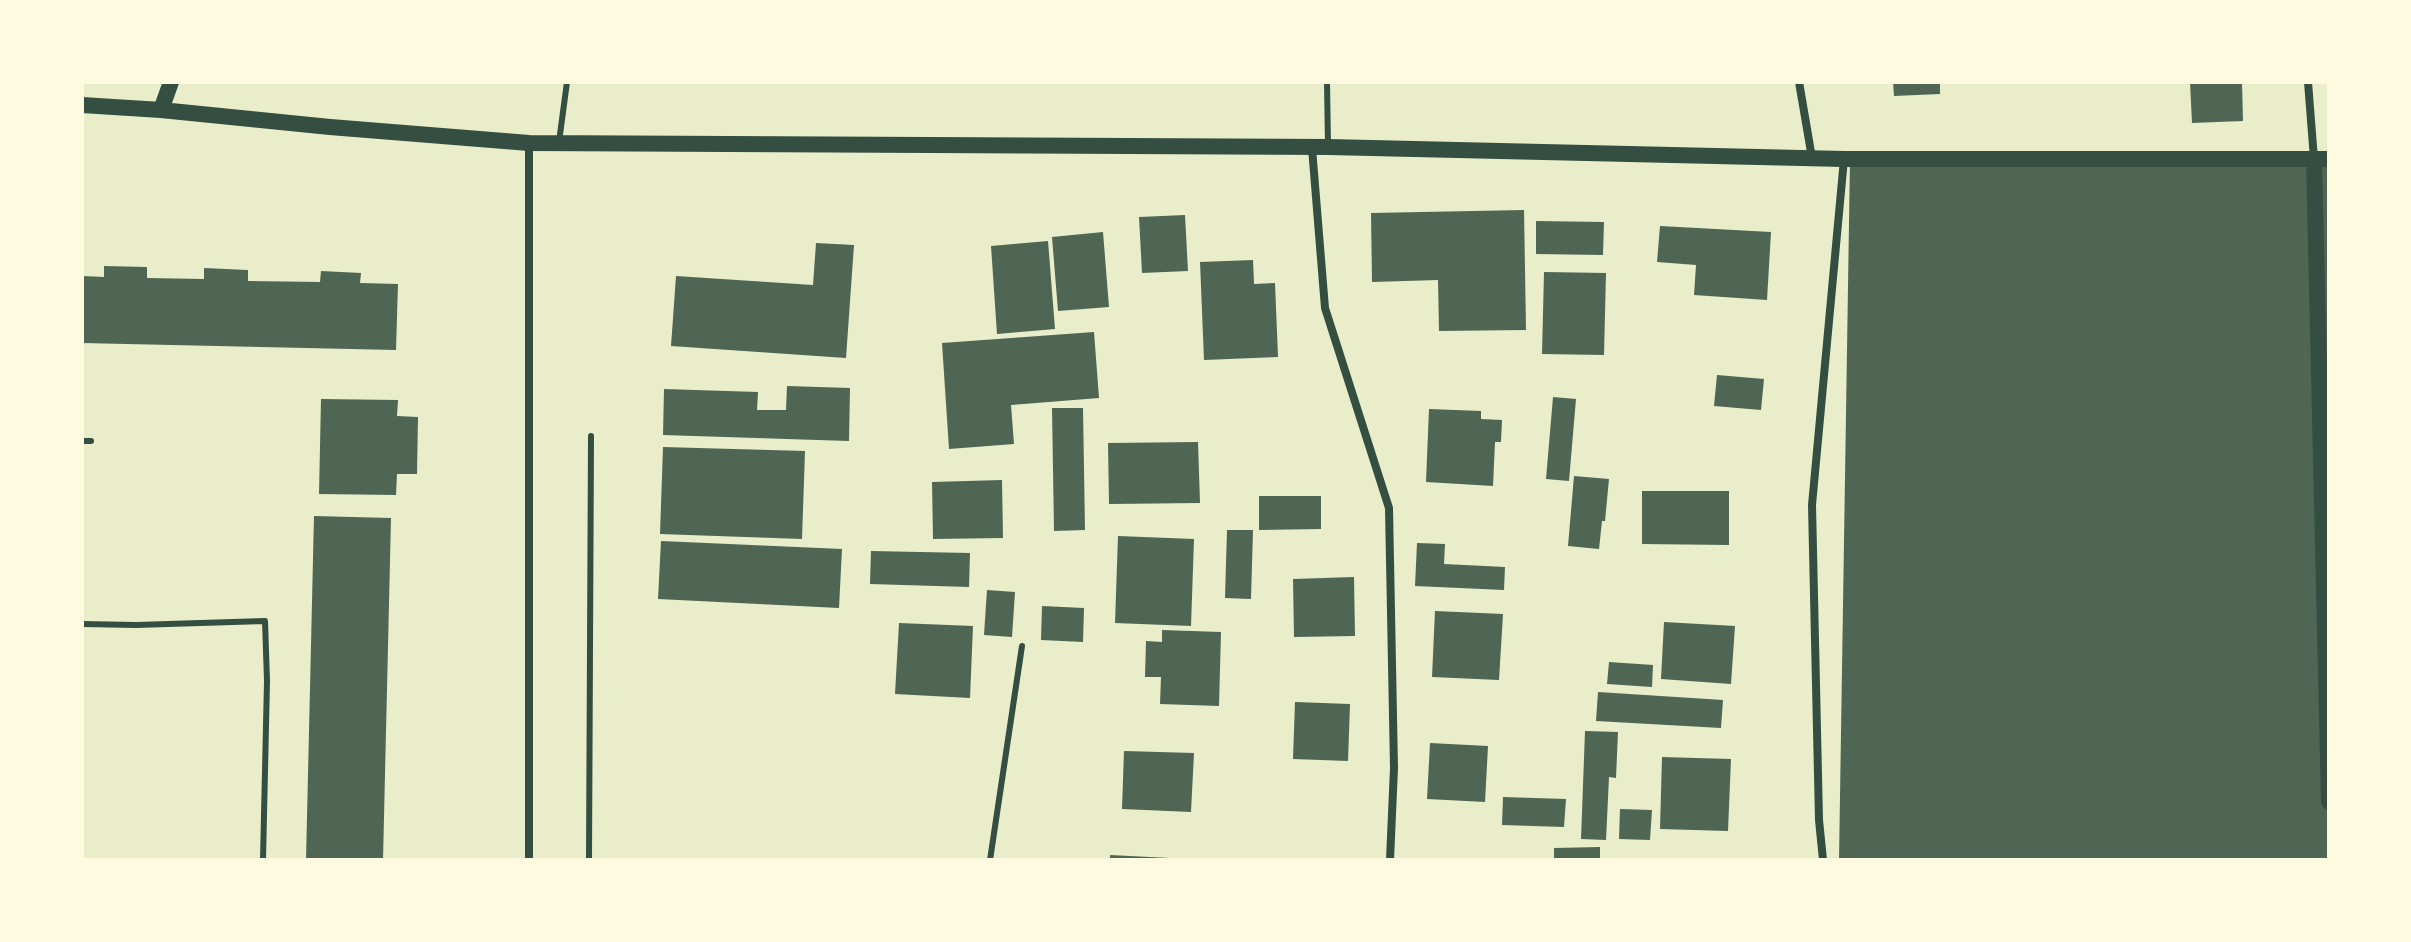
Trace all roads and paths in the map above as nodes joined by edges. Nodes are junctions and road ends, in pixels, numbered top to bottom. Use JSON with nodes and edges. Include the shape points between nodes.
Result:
{"nodes":[{"id":1,"x":171,"y":82,"type":"edge"},
{"id":2,"x":567,"y":82,"type":"edge"},
{"id":3,"x":1327,"y":82,"type":"edge"},
{"id":4,"x":1799,"y":82,"type":"edge"},
{"id":5,"x":2308,"y":82,"type":"edge"},
{"id":6,"x":82,"y":105,"type":"edge"},
{"id":7,"x":161,"y":110,"type":"junction"},
{"id":8,"x":559,"y":142,"type":"junction"},
{"id":9,"x":529,"y":143,"type":"junction"},
{"id":10,"x":1320,"y":147,"type":"junction"},
{"id":11,"x":1812,"y":158,"type":"junction"},
{"id":12,"x":1844,"y":159,"type":"junction"},
{"id":13,"x":2322,"y":159,"type":"edge"},
{"id":14,"x":591,"y":436,"type":"dead end"},
{"id":15,"x":82,"y":441,"type":"edge"},
{"id":16,"x":91,"y":441,"type":"dead end"},
{"id":17,"x":82,"y":624,"type":"edge"},
{"id":18,"x":1022,"y":646,"type":"dead end"},
{"id":19,"x":2329,"y":802,"type":"edge"},
{"id":20,"x":263,"y":860,"type":"edge"},
{"id":21,"x":529,"y":860,"type":"edge"},
{"id":22,"x":589,"y":860,"type":"edge"},
{"id":23,"x":990,"y":860,"type":"edge"},
{"id":24,"x":1390,"y":860,"type":"edge"},
{"id":25,"x":1823,"y":860,"type":"edge"}],
"edges":[{"from":1,"to":7,"type":"main road"},
{"from":2,"to":8,"type":"lane"},
{"from":3,"to":10,"type":"lane"},
{"from":4,"to":11,"type":"street"},
{"from":5,"to":13,"type":"street"},
{"from":6,"to":7,"type":"main road"},
{"from":7,"to":9,"type":"main road"},
{"from":8,"to":9,"type":"main road"},
{"from":8,"to":10,"type":"main road"},
{"from":9,"to":21,"type":"street"},
{"from":10,"to":11,"type":"main road"},
{"from":10,"to":24,"type":"street","via":[[1325,308],[1389,508],[1394,768]]},
{"from":11,"to":12,"type":"main road"},
{"from":12,"to":13,"type":"main road"},
{"from":12,"to":25,"type":"street","via":[[1812,505]]},
{"from":13,"to":19,"type":"main road"},
{"from":14,"to":22,"type":"lane"},
{"from":15,"to":16,"type":"lane"},
{"from":17,"to":20,"type":"lane","via":[[265,621]]},
{"from":18,"to":23,"type":"lane"}]}
